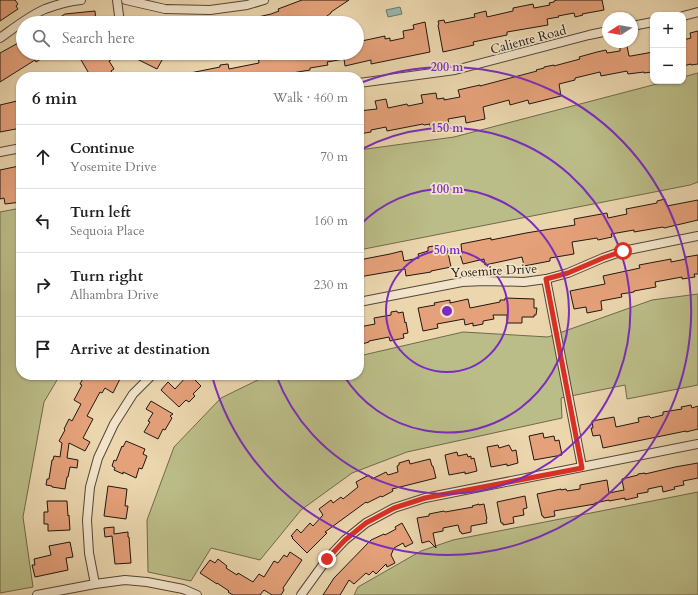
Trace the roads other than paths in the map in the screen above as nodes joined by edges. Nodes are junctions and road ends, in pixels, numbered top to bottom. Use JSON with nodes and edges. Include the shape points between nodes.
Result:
{"nodes":[{"id":1,"x":45,"y":0,"type":"edge"},
{"id":2,"x":81,"y":0,"type":"edge"},
{"id":3,"x":117,"y":0,"type":"edge"},
{"id":4,"x":126,"y":0,"type":"edge"},
{"id":5,"x":264,"y":0,"type":"edge"},
{"id":6,"x":247,"y":2,"type":"edge"},
{"id":7,"x":44,"y":9,"type":"junction"},
{"id":8,"x":698,"y":12,"type":"edge"},
{"id":9,"x":686,"y":15,"type":"edge"},
{"id":10,"x":32,"y":16,"type":"edge"},
{"id":11,"x":119,"y":16,"type":"edge"},
{"id":12,"x":650,"y":23,"type":"edge"},
{"id":13,"x":638,"y":25,"type":"edge"},
{"id":14,"x":16,"y":27,"type":"edge"},
{"id":15,"x":602,"y":33,"type":"edge"},
{"id":16,"x":0,"y":38,"type":"edge"},
{"id":17,"x":364,"y":82,"type":"edge"},
{"id":18,"x":16,"y":149,"type":"edge"},
{"id":19,"x":0,"y":152,"type":"edge"},
{"id":20,"x":698,"y":236,"type":"edge"},
{"id":21,"x":546,"y":279,"type":"junction"},
{"id":22,"x":364,"y":301,"type":"edge"},
{"id":23,"x":147,"y":380,"type":"edge"},
{"id":24,"x":698,"y":444,"type":"edge"},
{"id":25,"x":582,"y":468,"type":"junction"},
{"id":26,"x":95,"y":584,"type":"junction"},
{"id":27,"x":48,"y":594,"type":"edge"},
{"id":28,"x":37,"y":595,"type":"edge"},
{"id":29,"x":197,"y":595,"type":"edge"},
{"id":30,"x":301,"y":595,"type":"edge"}],
"edges":[{"from":1,"to":7,"type":"street"},
{"from":2,"to":7,"type":"street"},
{"from":3,"to":11,"type":"street"},
{"from":4,"to":6,"type":"street","via":[[165,10],[210,10]]},
{"from":5,"to":6,"type":"street"},
{"from":7,"to":10,"type":"street"},
{"from":8,"to":9,"type":"street"},
{"from":12,"to":13,"type":"street"},
{"from":14,"to":16,"type":"street"},
{"from":15,"to":17,"type":"street","name":"Caliente Road","via":[[455,70]]},
{"from":18,"to":19,"type":"street"},
{"from":20,"to":21,"type":"street","name":"Yosemite Drive","via":[[623,251]]},
{"from":21,"to":22,"type":"street","name":"Yosemite Drive","via":[[524,282],[462,282]]},
{"from":21,"to":25,"type":"street"},
{"from":23,"to":26,"type":"street","via":[[133,394],[114,424],[98,458],[90,487],[87,520],[89,553]]},
{"from":24,"to":25,"type":"street"},
{"from":25,"to":30,"type":"street","via":[[425,498],[394,508],[366,523],[345,540],[327,559]]},
{"from":26,"to":27,"type":"street"},
{"from":26,"to":29,"type":"street","via":[[125,580],[147,582],[183,589]]},
{"from":27,"to":28,"type":"street"}]}
